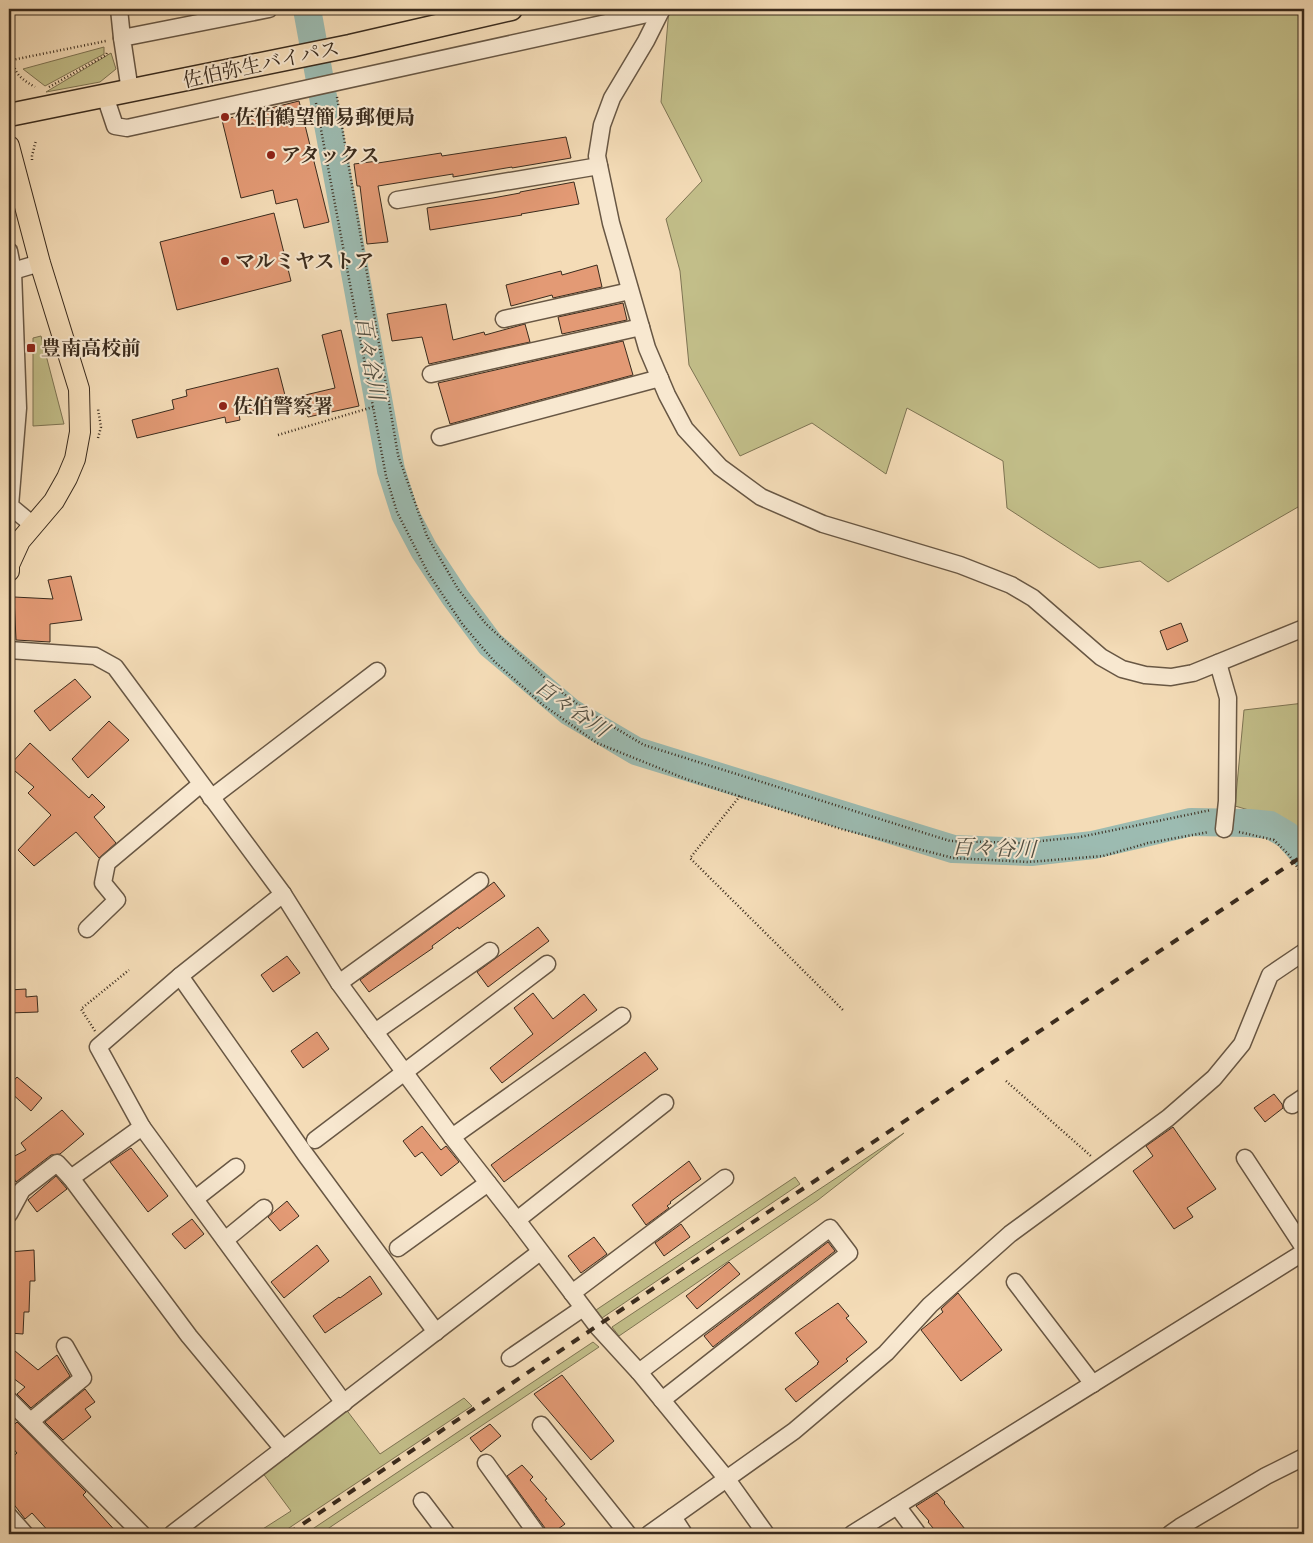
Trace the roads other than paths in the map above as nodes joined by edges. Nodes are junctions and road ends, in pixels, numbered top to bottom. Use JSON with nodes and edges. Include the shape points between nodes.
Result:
{"nodes":[{"id":1,"x":119,"y":9,"type":"edge"},
{"id":2,"x":269,"y":9,"type":"edge"},
{"id":3,"x":512,"y":9,"type":"edge"},
{"id":4,"x":662,"y":10,"type":"edge"},
{"id":5,"x":118,"y":39,"type":"junction"},
{"id":6,"x":130,"y":91,"type":"junction"},
{"id":7,"x":105,"y":96,"type":"junction"},
{"id":8,"x":9,"y":115,"type":"edge"},
{"id":9,"x":9,"y":146,"type":"edge"},
{"id":10,"x":599,"y":166,"type":"junction"},
{"id":11,"x":397,"y":200,"type":"dead end"},
{"id":12,"x":9,"y":250,"type":"edge"},
{"id":13,"x":40,"y":263,"type":"junction"},
{"id":14,"x":11,"y":270,"type":"edge"},
{"id":15,"x":630,"y":291,"type":"junction"},
{"id":16,"x":504,"y":320,"type":"dead end"},
{"id":17,"x":641,"y":327,"type":"junction"},
{"id":18,"x":431,"y":374,"type":"dead end"},
{"id":19,"x":660,"y":378,"type":"junction"},
{"id":20,"x":440,"y":437,"type":"dead end"},
{"id":21,"x":33,"y":525,"type":"junction"},
{"id":22,"x":11,"y":578,"type":"edge"},
{"id":23,"x":1304,"y":628,"type":"edge"},
{"id":24,"x":10,"y":650,"type":"edge"},
{"id":25,"x":1218,"y":663,"type":"junction"},
{"id":26,"x":377,"y":672,"type":"dead end"},
{"id":27,"x":201,"y":784,"type":"junction"},
{"id":28,"x":212,"y":798,"type":"junction"},
{"id":29,"x":1224,"y":829,"type":"road end"},
{"id":30,"x":480,"y":881,"type":"dead end"},
{"id":31,"x":283,"y":894,"type":"junction"},
{"id":32,"x":87,"y":929,"type":"dead end"},
{"id":33,"x":490,"y":951,"type":"dead end"},
{"id":34,"x":1304,"y":952,"type":"edge"},
{"id":35,"x":547,"y":964,"type":"dead end"},
{"id":36,"x":180,"y":976,"type":"junction"},
{"id":37,"x":339,"y":983,"type":"junction"},
{"id":38,"x":622,"y":1016,"type":"dead end"},
{"id":39,"x":375,"y":1032,"type":"junction"},
{"id":40,"x":404,"y":1073,"type":"junction"},
{"id":41,"x":665,"y":1103,"type":"dead end"},
{"id":42,"x":142,"y":1126,"type":"junction"},
{"id":43,"x":452,"y":1137,"type":"junction"},
{"id":44,"x":315,"y":1140,"type":"dead end"},
{"id":45,"x":1245,"y":1158,"type":"dead end"},
{"id":46,"x":236,"y":1167,"type":"dead end"},
{"id":47,"x":71,"y":1178,"type":"junction"},
{"id":48,"x":725,"y":1178,"type":"dead end"},
{"id":49,"x":488,"y":1183,"type":"junction"},
{"id":50,"x":195,"y":1199,"type":"junction"},
{"id":51,"x":264,"y":1208,"type":"dead end"},
{"id":52,"x":9,"y":1214,"type":"edge"},
{"id":53,"x":517,"y":1220,"type":"junction"},
{"id":54,"x":225,"y":1240,"type":"junction"},
{"id":55,"x":398,"y":1248,"type":"dead end"},
{"id":56,"x":1304,"y":1248,"type":"edge"},
{"id":57,"x":540,"y":1252,"type":"junction"},
{"id":58,"x":1304,"y":1252,"type":"edge"},
{"id":59,"x":1015,"y":1282,"type":"dead end"},
{"id":60,"x":572,"y":1293,"type":"junction"},
{"id":61,"x":583,"y":1308,"type":"junction"},
{"id":62,"x":436,"y":1332,"type":"junction"},
{"id":63,"x":65,"y":1346,"type":"dead end"},
{"id":64,"x":510,"y":1358,"type":"dead end"},
{"id":65,"x":639,"y":1372,"type":"junction"},
{"id":66,"x":1093,"y":1384,"type":"junction"},
{"id":67,"x":9,"y":1400,"type":"edge"},
{"id":68,"x":662,"y":1400,"type":"junction"},
{"id":69,"x":344,"y":1403,"type":"junction"},
{"id":70,"x":31,"y":1421,"type":"junction"},
{"id":71,"x":541,"y":1426,"type":"dead end"},
{"id":72,"x":283,"y":1449,"type":"junction"},
{"id":73,"x":1304,"y":1457,"type":"edge"},
{"id":74,"x":486,"y":1463,"type":"dead end"},
{"id":75,"x":726,"y":1478,"type":"junction"},
{"id":76,"x":422,"y":1501,"type":"dead end"},
{"id":77,"x":897,"y":1506,"type":"junction"},
{"id":78,"x":9,"y":1516,"type":"edge"},
{"id":79,"x":672,"y":1517,"type":"junction"},
{"id":80,"x":862,"y":1532,"type":"edge"},
{"id":81,"x":25,"y":1534,"type":"edge"},
{"id":82,"x":142,"y":1534,"type":"edge"},
{"id":83,"x":172,"y":1534,"type":"edge"},
{"id":84,"x":447,"y":1534,"type":"edge"},
{"id":85,"x":536,"y":1534,"type":"edge"},
{"id":86,"x":628,"y":1534,"type":"edge"},
{"id":87,"x":649,"y":1534,"type":"edge"},
{"id":88,"x":684,"y":1534,"type":"edge"},
{"id":89,"x":766,"y":1534,"type":"edge"},
{"id":90,"x":918,"y":1534,"type":"edge"},
{"id":91,"x":1170,"y":1534,"type":"edge"}],
"edges":[{"from":1,"to":5,"type":"street"},
{"from":2,"to":5,"type":"street"},
{"from":3,"to":6,"type":"highway","name":"佐伯弥生バイパス"},
{"from":4,"to":7,"type":"street","via":[[126,128],[115,126]]},
{"from":4,"to":10,"type":"street","via":[[612,98],[602,125]]},
{"from":5,"to":6,"type":"street"},
{"from":6,"to":7,"type":"highway","name":"佐伯弥生バイパス"},
{"from":7,"to":8,"type":"highway","name":"佐伯弥生バイパス"},
{"from":9,"to":13,"type":"main road"},
{"from":10,"to":11,"type":"street"},
{"from":10,"to":15,"type":"street","via":[[610,223]]},
{"from":12,"to":14,"type":"street"},
{"from":13,"to":14,"type":"street"},
{"from":13,"to":21,"type":"main road","via":[[78,389],[80,432],[75,459],[67,478],[54,501]]},
{"from":14,"to":21,"type":"street","via":[[18,408],[10,506]]},
{"from":15,"to":16,"type":"street"},
{"from":15,"to":17,"type":"street"},
{"from":17,"to":18,"type":"street"},
{"from":17,"to":19,"type":"street"},
{"from":19,"to":20,"type":"street"},
{"from":19,"to":25,"type":"street","via":[[685,429],[720,466],[761,497],[823,524],[960,564],[1011,585],[1033,598],[1101,657],[1122,670],[1171,677]]},
{"from":21,"to":22,"type":"main road","via":[[20,541],[10,565]]},
{"from":23,"to":25,"type":"street"},
{"from":24,"to":27,"type":"street","via":[[95,656],[115,667]]},
{"from":25,"to":29,"type":"street","via":[[1228,698]]},
{"from":26,"to":28,"type":"street"},
{"from":27,"to":28,"type":"street"},
{"from":27,"to":32,"type":"street","via":[[107,863],[103,883],[117,900]]},
{"from":28,"to":31,"type":"street"},
{"from":30,"to":37,"type":"street"},
{"from":31,"to":36,"type":"street"},
{"from":31,"to":37,"type":"street"},
{"from":33,"to":39,"type":"street"},
{"from":34,"to":75,"type":"street","via":[[1270,975],[1242,1044],[1214,1078],[1168,1118],[1010,1234],[930,1305],[886,1353],[828,1403]]},
{"from":35,"to":40,"type":"street"},
{"from":36,"to":42,"type":"street","via":[[98,1047]]},
{"from":36,"to":62,"type":"street"},
{"from":37,"to":39,"type":"street"},
{"from":38,"to":43,"type":"street"},
{"from":39,"to":40,"type":"street"},
{"from":40,"to":43,"type":"street"},
{"from":40,"to":44,"type":"street"},
{"from":41,"to":53,"type":"street"},
{"from":42,"to":47,"type":"street"},
{"from":42,"to":50,"type":"street"},
{"from":43,"to":49,"type":"street"},
{"from":45,"to":56,"type":"street"},
{"from":46,"to":50,"type":"street"},
{"from":47,"to":52,"type":"street","via":[[57,1163],[22,1190]]},
{"from":47,"to":72,"type":"street","via":[[189,1336]]},
{"from":48,"to":60,"type":"street"},
{"from":49,"to":53,"type":"street"},
{"from":49,"to":55,"type":"street"},
{"from":50,"to":54,"type":"street"},
{"from":51,"to":54,"type":"street"},
{"from":53,"to":57,"type":"street"},
{"from":54,"to":69,"type":"street"},
{"from":57,"to":60,"type":"street"},
{"from":57,"to":62,"type":"street"},
{"from":58,"to":66,"type":"street"},
{"from":59,"to":66,"type":"street"},
{"from":60,"to":61,"type":"street"},
{"from":61,"to":64,"type":"street"},
{"from":61,"to":65,"type":"street"},
{"from":62,"to":69,"type":"street"},
{"from":63,"to":70,"type":"street","via":[[83,1378]]},
{"from":65,"to":68,"type":"street"},
{"from":65,"to":68,"type":"street","via":[[830,1228],[849,1253]]},
{"from":66,"to":77,"type":"street"},
{"from":67,"to":70,"type":"street"},
{"from":68,"to":75,"type":"street"},
{"from":69,"to":72,"type":"street"},
{"from":70,"to":82,"type":"street"},
{"from":71,"to":86,"type":"street"},
{"from":72,"to":83,"type":"street"},
{"from":73,"to":91,"type":"street"},
{"from":74,"to":85,"type":"street"},
{"from":75,"to":79,"type":"street"},
{"from":75,"to":89,"type":"street"},
{"from":76,"to":84,"type":"street"},
{"from":77,"to":80,"type":"street"},
{"from":77,"to":90,"type":"street"},
{"from":78,"to":81,"type":"street"},
{"from":79,"to":87,"type":"street"},
{"from":79,"to":88,"type":"street"}]}
